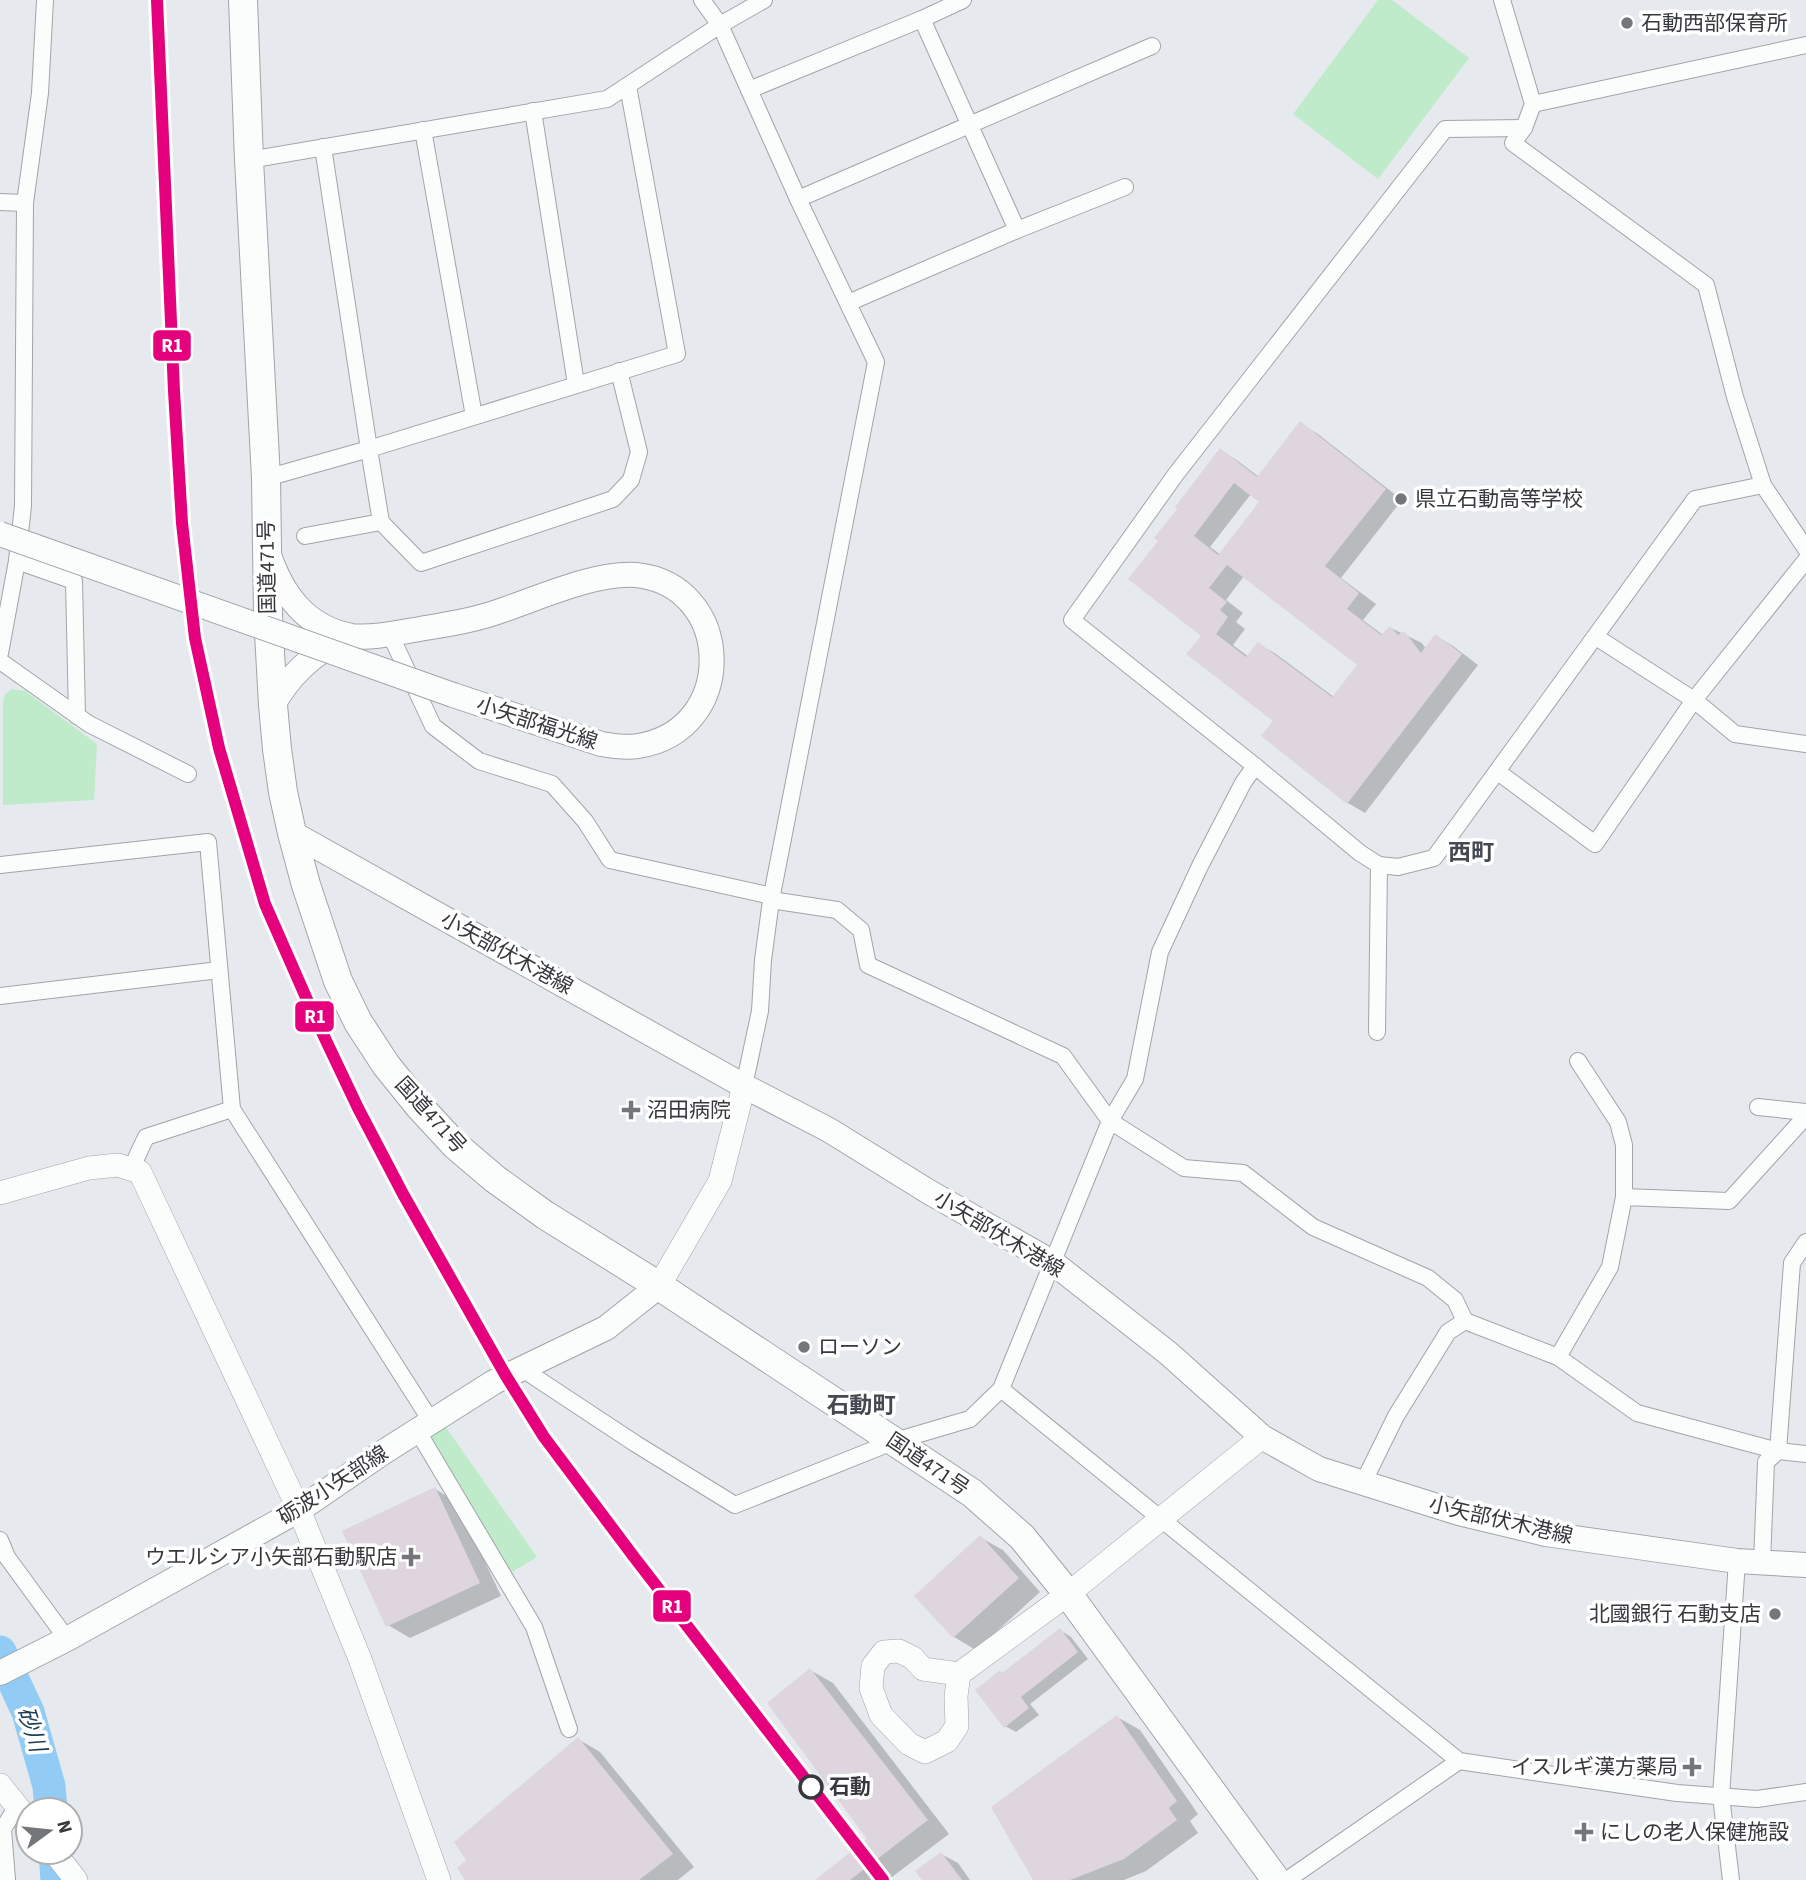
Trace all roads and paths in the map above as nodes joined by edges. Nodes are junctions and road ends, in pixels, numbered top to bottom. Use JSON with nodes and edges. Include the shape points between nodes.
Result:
{"nodes":[{"id":1,"x":45,"y":0,"type":"edge"},
{"id":2,"x":243,"y":0,"type":"edge"},
{"id":3,"x":702,"y":0,"type":"edge"},
{"id":4,"x":764,"y":0,"type":"edge"},
{"id":5,"x":963,"y":0,"type":"edge"},
{"id":6,"x":1502,"y":0,"type":"edge"},
{"id":7,"x":922,"y":19,"type":"junction"},
{"id":8,"x":720,"y":25,"type":"junction"},
{"id":9,"x":1806,"y":45,"type":"edge"},
{"id":10,"x":1152,"y":46,"type":"dead end"},
{"id":11,"x":628,"y":86,"type":"junction"},
{"id":12,"x":749,"y":90,"type":"junction"},
{"id":13,"x":1533,"y":104,"type":"junction"},
{"id":14,"x":533,"y":111,"type":"junction"},
{"id":15,"x":970,"y":124,"type":"junction"},
{"id":16,"x":1524,"y":128,"type":"junction"},
{"id":17,"x":423,"y":130,"type":"junction"},
{"id":18,"x":323,"y":147,"type":"junction"},
{"id":19,"x":249,"y":160,"type":"junction"},
{"id":20,"x":1125,"y":187,"type":"dead end"},
{"id":21,"x":798,"y":199,"type":"junction"},
{"id":22,"x":0,"y":202,"type":"edge"},
{"id":23,"x":25,"y":203,"type":"junction"},
{"id":24,"x":1017,"y":230,"type":"junction"},
{"id":25,"x":848,"y":303,"type":"junction"},
{"id":26,"x":619,"y":371,"type":"junction"},
{"id":27,"x":576,"y":384,"type":"junction"},
{"id":28,"x":474,"y":416,"type":"junction"},
{"id":29,"x":369,"y":449,"type":"junction"},
{"id":30,"x":266,"y":478,"type":"junction"},
{"id":31,"x":1763,"y":485,"type":"junction"},
{"id":32,"x":381,"y":522,"type":"junction"},
{"id":33,"x":0,"y":534,"type":"edge"},
{"id":34,"x":305,"y":536,"type":"dead end"},
{"id":35,"x":266,"y":548,"type":"junction"},
{"id":36,"x":1806,"y":549,"type":"edge"},
{"id":37,"x":1806,"y":560,"type":"edge"},
{"id":38,"x":16,"y":561,"type":"junction"},
{"id":39,"x":390,"y":634,"type":"junction"},
{"id":40,"x":354,"y":636,"type":"junction"},
{"id":41,"x":1596,"y":637,"type":"junction"},
{"id":42,"x":0,"y":653,"type":"edge"},
{"id":43,"x":0,"y":661,"type":"edge"},
{"id":44,"x":1694,"y":700,"type":"junction"},
{"id":45,"x":273,"y":705,"type":"junction"},
{"id":46,"x":77,"y":716,"type":"junction"},
{"id":47,"x":1806,"y":744,"type":"edge"},
{"id":48,"x":1255,"y":766,"type":"junction"},
{"id":49,"x":1498,"y":772,"type":"junction"},
{"id":50,"x":188,"y":774,"type":"dead end"},
{"id":51,"x":292,"y":833,"type":"junction"},
{"id":52,"x":0,"y":865,"type":"edge"},
{"id":53,"x":1379,"y":865,"type":"junction"},
{"id":54,"x":772,"y":898,"type":"junction"},
{"id":55,"x":219,"y":970,"type":"junction"},
{"id":56,"x":0,"y":996,"type":"edge"},
{"id":57,"x":1377,"y":1032,"type":"dead end"},
{"id":58,"x":1578,"y":1061,"type":"dead end"},
{"id":59,"x":744,"y":1086,"type":"junction"},
{"id":60,"x":1758,"y":1107,"type":"dead end"},
{"id":61,"x":232,"y":1109,"type":"junction"},
{"id":62,"x":1806,"y":1114,"type":"edge"},
{"id":63,"x":1110,"y":1121,"type":"junction"},
{"id":64,"x":131,"y":1169,"type":"junction"},
{"id":65,"x":0,"y":1193,"type":"edge"},
{"id":66,"x":1624,"y":1197,"type":"junction"},
{"id":67,"x":1806,"y":1242,"type":"edge"},
{"id":68,"x":1052,"y":1262,"type":"junction"},
{"id":69,"x":659,"y":1286,"type":"junction"},
{"id":70,"x":1465,"y":1321,"type":"junction"},
{"id":71,"x":1558,"y":1357,"type":"junction"},
{"id":72,"x":521,"y":1368,"type":"junction"},
{"id":73,"x":1001,"y":1390,"type":"junction"},
{"id":74,"x":424,"y":1426,"type":"junction"},
{"id":75,"x":1262,"y":1437,"type":"junction"},
{"id":76,"x":895,"y":1441,"type":"junction"},
{"id":77,"x":1778,"y":1451,"type":"junction"},
{"id":78,"x":1806,"y":1454,"type":"edge"},
{"id":79,"x":1363,"y":1483,"type":"junction"},
{"id":80,"x":299,"y":1510,"type":"junction"},
{"id":81,"x":1161,"y":1521,"type":"junction"},
{"id":82,"x":0,"y":1540,"type":"edge"},
{"id":83,"x":1737,"y":1561,"type":"junction"},
{"id":84,"x":1762,"y":1562,"type":"junction"},
{"id":85,"x":1806,"y":1564,"type":"edge"},
{"id":86,"x":1068,"y":1594,"type":"junction"},
{"id":87,"x":67,"y":1639,"type":"junction"},
{"id":88,"x":0,"y":1673,"type":"edge"},
{"id":89,"x":959,"y":1674,"type":"junction"},
{"id":90,"x":569,"y":1730,"type":"dead end"},
{"id":91,"x":1459,"y":1761,"type":"junction"},
{"id":92,"x":0,"y":1785,"type":"edge"},
{"id":93,"x":1806,"y":1792,"type":"edge"},
{"id":94,"x":1721,"y":1796,"type":"junction"},
{"id":95,"x":14,"y":1803,"type":"edge"},
{"id":96,"x":14,"y":1820,"type":"edge"},
{"id":97,"x":65,"y":1866,"type":"edge"},
{"id":98,"x":7,"y":1880,"type":"edge"},
{"id":99,"x":76,"y":1880,"type":"edge"},
{"id":100,"x":439,"y":1880,"type":"edge"},
{"id":101,"x":1276,"y":1880,"type":"edge"},
{"id":102,"x":1287,"y":1880,"type":"edge"},
{"id":103,"x":1731,"y":1880,"type":"edge"}],
"edges":[{"from":1,"to":23,"type":"street","via":[[40,93]]},
{"from":2,"to":19,"type":"highway","name":"国道471号"},
{"from":3,"to":8,"type":"street"},
{"from":4,"to":8,"type":"street"},
{"from":5,"to":7,"type":"street"},
{"from":6,"to":13,"type":"street"},
{"from":7,"to":12,"type":"street"},
{"from":7,"to":15,"type":"street"},
{"from":8,"to":11,"type":"street"},
{"from":8,"to":12,"type":"street"},
{"from":9,"to":13,"type":"street"},
{"from":10,"to":15,"type":"street"},
{"from":11,"to":14,"type":"street","via":[[607,99]]},
{"from":11,"to":26,"type":"street","via":[[677,354]]},
{"from":12,"to":21,"type":"street"},
{"from":13,"to":16,"type":"street"},
{"from":14,"to":17,"type":"street"},
{"from":14,"to":27,"type":"street"},
{"from":15,"to":21,"type":"street"},
{"from":15,"to":24,"type":"street"},
{"from":16,"to":31,"type":"street","via":[[1513,143],[1706,285]]},
{"from":16,"to":48,"type":"street","via":[[1446,129],[1176,474],[1072,620]]},
{"from":17,"to":18,"type":"street"},
{"from":17,"to":28,"type":"street"},
{"from":18,"to":19,"type":"street"},
{"from":18,"to":29,"type":"street"},
{"from":19,"to":30,"type":"highway","name":"国道471号"},
{"from":20,"to":24,"type":"street"},
{"from":21,"to":25,"type":"street"},
{"from":22,"to":23,"type":"street"},
{"from":23,"to":38,"type":"street","via":[[23,506]]},
{"from":24,"to":25,"type":"street"},
{"from":25,"to":54,"type":"street","via":[[876,362]]},
{"from":26,"to":27,"type":"street"},
{"from":26,"to":32,"type":"street","via":[[639,452],[631,480],[612,499],[421,563]]},
{"from":27,"to":28,"type":"street"},
{"from":28,"to":29,"type":"street"},
{"from":29,"to":30,"type":"street"},
{"from":29,"to":32,"type":"street"},
{"from":30,"to":35,"type":"highway","name":"国道471号"},
{"from":31,"to":36,"type":"street"},
{"from":31,"to":41,"type":"street","via":[[1695,499]]},
{"from":32,"to":34,"type":"street"},
{"from":33,"to":39,"type":"main road","name":"小矢部福光線","bridge":true,"via":[[601,744],[638,746],[675,732],[691,719],[711,681],[709,637],[690,601],[673,587],[634,575],[587,582],[482,618]]},
{"from":35,"to":40,"type":"main road","name":"小矢部福光線","via":[[275,574],[299,610],[316,622]]},
{"from":35,"to":45,"type":"highway","name":"国道471号"},
{"from":37,"to":44,"type":"street"},
{"from":38,"to":42,"type":"street"},
{"from":38,"to":46,"type":"street","via":[[74,581]]},
{"from":39,"to":40,"type":"main road","name":"小矢部福光線"},
{"from":39,"to":54,"type":"street","via":[[433,726],[479,761],[552,784],[611,860]]},
{"from":40,"to":45,"type":"main road","name":"小矢部福光線","via":[[314,658],[283,687]]},
{"from":41,"to":44,"type":"street"},
{"from":41,"to":49,"type":"street"},
{"from":43,"to":46,"type":"street"},
{"from":44,"to":47,"type":"street","via":[[1735,733]]},
{"from":44,"to":49,"type":"street","via":[[1595,844]]},
{"from":45,"to":51,"type":"highway","name":"国道471号"},
{"from":46,"to":50,"type":"street"},
{"from":48,"to":53,"type":"street"},
{"from":48,"to":63,"type":"street","via":[[1230,807],[1160,952],[1135,1079]]},
{"from":49,"to":53,"type":"street","via":[[1434,859],[1398,867]]},
{"from":51,"to":59,"type":"main road","name":"小矢部伏木港線"},
{"from":51,"to":69,"type":"highway","name":"国道471号","via":[[338,981],[358,1022],[419,1107],[495,1179]]},
{"from":52,"to":55,"type":"street","via":[[208,842]]},
{"from":53,"to":57,"type":"street"},
{"from":54,"to":59,"type":"street","via":[[761,1011]]},
{"from":54,"to":63,"type":"street","via":[[837,910],[861,930],[868,965],[1063,1056]]},
{"from":55,"to":56,"type":"street"},
{"from":55,"to":61,"type":"street"},
{"from":58,"to":66,"type":"street","via":[[1618,1122],[1624,1145]]},
{"from":59,"to":68,"type":"main road","name":"小矢部伏木港線","via":[[829,1130]]},
{"from":59,"to":69,"type":"street","via":[[720,1181]]},
{"from":60,"to":62,"type":"street"},
{"from":61,"to":64,"type":"street","via":[[146,1137]]},
{"from":61,"to":74,"type":"street"},
{"from":62,"to":66,"type":"street","via":[[1729,1201]]},
{"from":63,"to":68,"type":"street"},
{"from":63,"to":70,"type":"street","via":[[1184,1168],[1243,1173],[1313,1227],[1428,1278],[1455,1300]]},
{"from":64,"to":65,"type":"street","via":[[118,1165],[89,1168]]},
{"from":64,"to":80,"type":"street","via":[[140,1172],[151,1193]]},
{"from":66,"to":71,"type":"street","via":[[1610,1267]]},
{"from":67,"to":77,"type":"street","via":[[1792,1263]]},
{"from":68,"to":73,"type":"street"},
{"from":68,"to":75,"type":"main road","name":"小矢部伏木港線","via":[[1168,1353]]},
{"from":69,"to":72,"type":"main road","name":"砺波小矢部線","via":[[606,1328]]},
{"from":69,"to":76,"type":"highway","name":"国道471号"},
{"from":70,"to":71,"type":"street"},
{"from":70,"to":79,"type":"street","via":[[1448,1332],[1396,1416]]},
{"from":71,"to":77,"type":"street","via":[[1637,1413]]},
{"from":72,"to":74,"type":"main road","name":"砺波小矢部線"},
{"from":72,"to":76,"type":"street","via":[[736,1505]]},
{"from":73,"to":76,"type":"street","via":[[970,1419]]},
{"from":73,"to":81,"type":"street"},
{"from":74,"to":80,"type":"main road","name":"砺波小矢部線"},
{"from":74,"to":90,"type":"street","via":[[534,1628]]},
{"from":75,"to":79,"type":"main road","name":"小矢部伏木港線","via":[[1319,1469]]},
{"from":75,"to":81,"type":"street"},
{"from":76,"to":86,"type":"highway","name":"国道471号","via":[[972,1493],[1022,1537]]},
{"from":77,"to":78,"type":"street"},
{"from":77,"to":84,"type":"street","via":[[1766,1461]]},
{"from":79,"to":83,"type":"main road","name":"小矢部伏木港線","via":[[1546,1534]]},
{"from":80,"to":87,"type":"main road","name":"砺波小矢部線"},
{"from":80,"to":100,"type":"street","via":[[360,1659]]},
{"from":81,"to":86,"type":"street"},
{"from":81,"to":91,"type":"street"},
{"from":82,"to":87,"type":"street","via":[[7,1557]]},
{"from":83,"to":84,"type":"main road","name":"小矢部伏木港線"},
{"from":83,"to":94,"type":"street"},
{"from":84,"to":85,"type":"main road","name":"小矢部伏木港線"},
{"from":86,"to":89,"type":"street"},
{"from":86,"to":101,"type":"highway","name":"国道471号"},
{"from":87,"to":88,"type":"main road","name":"砺波小矢部線"},
{"from":89,"to":89,"type":"street","via":[[957,1726],[947,1741],[925,1752],[909,1744],[881,1715],[871,1688],[873,1666],[884,1652],[899,1651],[923,1669]]},
{"from":91,"to":94,"type":"street"},
{"from":91,"to":102,"type":"street"},
{"from":92,"to":95,"type":"street"},
{"from":93,"to":94,"type":"street","via":[[1757,1798]]},
{"from":94,"to":103,"type":"street"},
{"from":96,"to":98,"type":"street","via":[[3,1829]]},
{"from":97,"to":99,"type":"street"}]}
